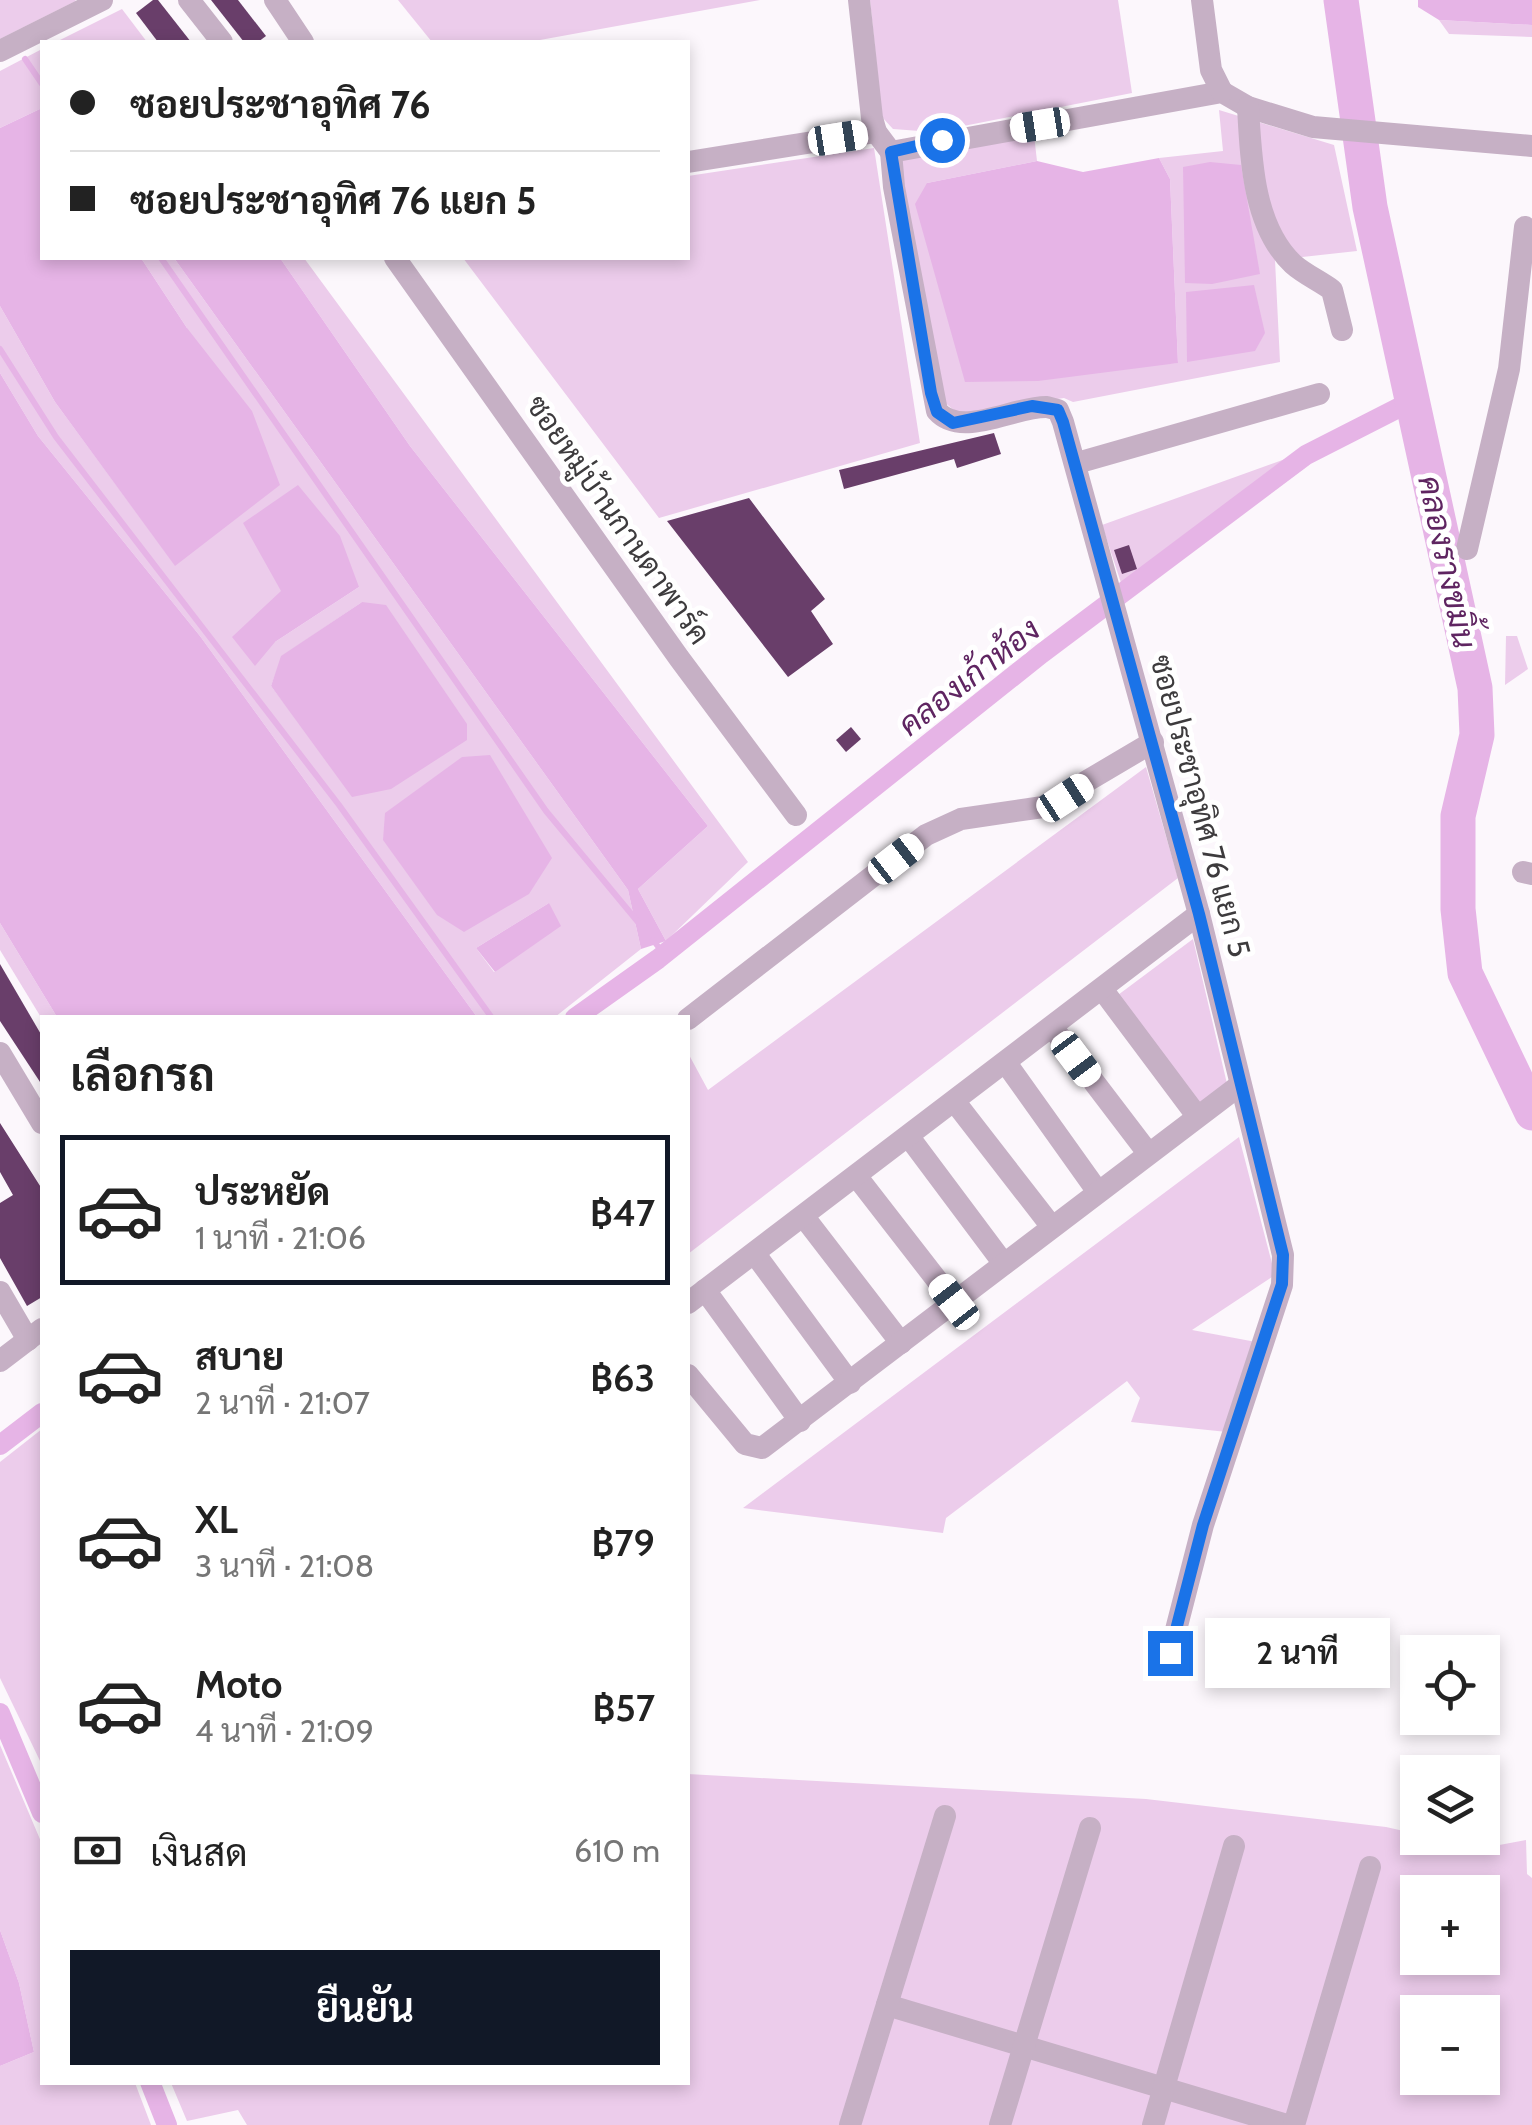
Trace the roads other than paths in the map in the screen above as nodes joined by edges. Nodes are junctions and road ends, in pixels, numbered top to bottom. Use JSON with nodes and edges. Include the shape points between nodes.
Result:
{"nodes":[{"id":1,"x":102,"y":0,"type":"edge"},
{"id":2,"x":189,"y":0,"type":"edge"},
{"id":3,"x":275,"y":0,"type":"edge"},
{"id":4,"x":859,"y":0,"type":"edge"},
{"id":5,"x":1202,"y":0,"type":"edge"},
{"id":6,"x":220,"y":40,"type":"edge"},
{"id":7,"x":302,"y":40,"type":"edge"},
{"id":8,"x":0,"y":51,"type":"edge"},
{"id":9,"x":1222,"y":92,"type":"junction"},
{"id":10,"x":1248,"y":107,"type":"junction"},
{"id":11,"x":876,"y":132,"type":"junction"},
{"id":12,"x":1532,"y":146,"type":"edge"},
{"id":13,"x":891,"y":152,"type":"junction"},
{"id":14,"x":690,"y":162,"type":"edge"},
{"id":15,"x":1525,"y":227,"type":"dead end"},
{"id":16,"x":395,"y":260,"type":"edge"},
{"id":17,"x":1342,"y":330,"type":"dead end"},
{"id":18,"x":1520,"y":375,"type":"edge"},
{"id":19,"x":1319,"y":394,"type":"dead end"},
{"id":20,"x":1077,"y":464,"type":"junction"},
{"id":21,"x":1467,"y":550,"type":"dead end"},
{"id":22,"x":1153,"y":742,"type":"junction"},
{"id":23,"x":796,"y":815,"type":"dead end"},
{"id":24,"x":1199,"y":914,"type":"junction"},
{"id":25,"x":1102,"y":989,"type":"junction"},
{"id":26,"x":690,"y":1016,"type":"edge"},
{"id":27,"x":1052,"y":1027,"type":"junction"},
{"id":28,"x":0,"y":1053,"type":"edge"},
{"id":29,"x":1006,"y":1063,"type":"junction"},
{"id":30,"x":1240,"y":1084,"type":"junction"},
{"id":31,"x":955,"y":1102,"type":"junction"},
{"id":32,"x":1197,"y":1116,"type":"junction"},
{"id":33,"x":40,"y":1120,"type":"edge"},
{"id":34,"x":909,"y":1137,"type":"junction"},
{"id":35,"x":1148,"y":1154,"type":"junction"},
{"id":36,"x":857,"y":1177,"type":"junction"},
{"id":37,"x":1098,"y":1192,"type":"junction"},
{"id":38,"x":804,"y":1217,"type":"junction"},
{"id":39,"x":1052,"y":1227,"type":"junction"},
{"id":40,"x":754,"y":1254,"type":"junction"},
{"id":41,"x":1004,"y":1264,"type":"junction"},
{"id":42,"x":0,"y":1292,"type":"edge"},
{"id":43,"x":696,"y":1296,"type":"edge"},
{"id":44,"x":954,"y":1302,"type":"junction"},
{"id":45,"x":35,"y":1334,"type":"edge"},
{"id":46,"x":901,"y":1343,"type":"junction"},
{"id":47,"x":0,"y":1361,"type":"edge"},
{"id":48,"x":690,"y":1380,"type":"edge"},
{"id":49,"x":850,"y":1382,"type":"junction"},
{"id":50,"x":800,"y":1421,"type":"junction"},
{"id":51,"x":1170,"y":1653,"type":"dead end"},
{"id":52,"x":945,"y":1816,"type":"dead end"},
{"id":53,"x":1090,"y":1828,"type":"dead end"},
{"id":54,"x":1234,"y":1846,"type":"dead end"},
{"id":55,"x":1370,"y":1868,"type":"dead end"},
{"id":56,"x":887,"y":2005,"type":"junction"},
{"id":57,"x":1024,"y":2046,"type":"junction"},
{"id":58,"x":1164,"y":2088,"type":"junction"},
{"id":59,"x":850,"y":2125,"type":"edge"},
{"id":60,"x":1000,"y":2125,"type":"edge"},
{"id":61,"x":1153,"y":2125,"type":"edge"},
{"id":62,"x":1290,"y":2125,"type":"edge"}],
"edges":[{"from":1,"to":8,"type":"street"},
{"from":2,"to":6,"type":"street"},
{"from":3,"to":7,"type":"street"},
{"from":4,"to":11,"type":"street"},
{"from":5,"to":9,"type":"street","via":[[1211,70]]},
{"from":9,"to":10,"type":"street"},
{"from":9,"to":13,"type":"street"},
{"from":10,"to":12,"type":"street","via":[[1313,127]]},
{"from":10,"to":17,"type":"street","via":[[1257,188],[1275,242],[1294,265],[1332,290]]},
{"from":11,"to":13,"type":"street"},
{"from":11,"to":14,"type":"street"},
{"from":13,"to":20,"type":"street","name":"ซอยประชาอุทิศ 76 แยก 5","via":[[937,412],[962,423],[1032,406],[1058,410]]},
{"from":15,"to":18,"type":"street"},
{"from":16,"to":23,"type":"street","name":"ซอยหมู่บ้านกานดาพาร์ค"},
{"from":18,"to":21,"type":"street"},
{"from":19,"to":20,"type":"street"},
{"from":20,"to":22,"type":"street","name":"ซอยประชาอุทิศ 76 แยก 5"},
{"from":22,"to":24,"type":"street","name":"ซอยประชาอุทิศ 76 แยก 5"},
{"from":22,"to":26,"type":"street","via":[[1043,807],[961,819],[926,835]]},
{"from":24,"to":25,"type":"street"},
{"from":24,"to":30,"type":"street","name":"ซอยประชาอุทิศ 76 แยก 5"},
{"from":25,"to":27,"type":"street"},
{"from":25,"to":32,"type":"street"},
{"from":27,"to":29,"type":"street"},
{"from":27,"to":35,"type":"street"},
{"from":28,"to":33,"type":"street"},
{"from":29,"to":31,"type":"street"},
{"from":29,"to":37,"type":"street"},
{"from":30,"to":32,"type":"street"},
{"from":30,"to":51,"type":"street","name":"ซอยประชาอุทิศ 76 แยก 5","via":[[1284,1270]]},
{"from":31,"to":34,"type":"street"},
{"from":31,"to":39,"type":"street"},
{"from":32,"to":35,"type":"street"},
{"from":34,"to":36,"type":"street"},
{"from":34,"to":41,"type":"street"},
{"from":35,"to":37,"type":"street"},
{"from":36,"to":38,"type":"street"},
{"from":36,"to":44,"type":"street"},
{"from":37,"to":39,"type":"street"},
{"from":38,"to":40,"type":"street"},
{"from":38,"to":46,"type":"street"},
{"from":39,"to":41,"type":"street"},
{"from":40,"to":43,"type":"street"},
{"from":40,"to":49,"type":"street"},
{"from":41,"to":44,"type":"street"},
{"from":42,"to":45,"type":"street"},
{"from":43,"to":50,"type":"street"},
{"from":44,"to":46,"type":"street"},
{"from":45,"to":47,"type":"street"},
{"from":46,"to":49,"type":"street"},
{"from":48,"to":50,"type":"street","via":[[752,1449]]},
{"from":49,"to":50,"type":"street"},
{"from":52,"to":56,"type":"street"},
{"from":53,"to":57,"type":"street"},
{"from":54,"to":58,"type":"street"},
{"from":55,"to":62,"type":"street"},
{"from":56,"to":57,"type":"street"},
{"from":56,"to":59,"type":"street"},
{"from":57,"to":58,"type":"street"},
{"from":57,"to":60,"type":"street"},
{"from":58,"to":61,"type":"street"},
{"from":58,"to":62,"type":"street"}]}
